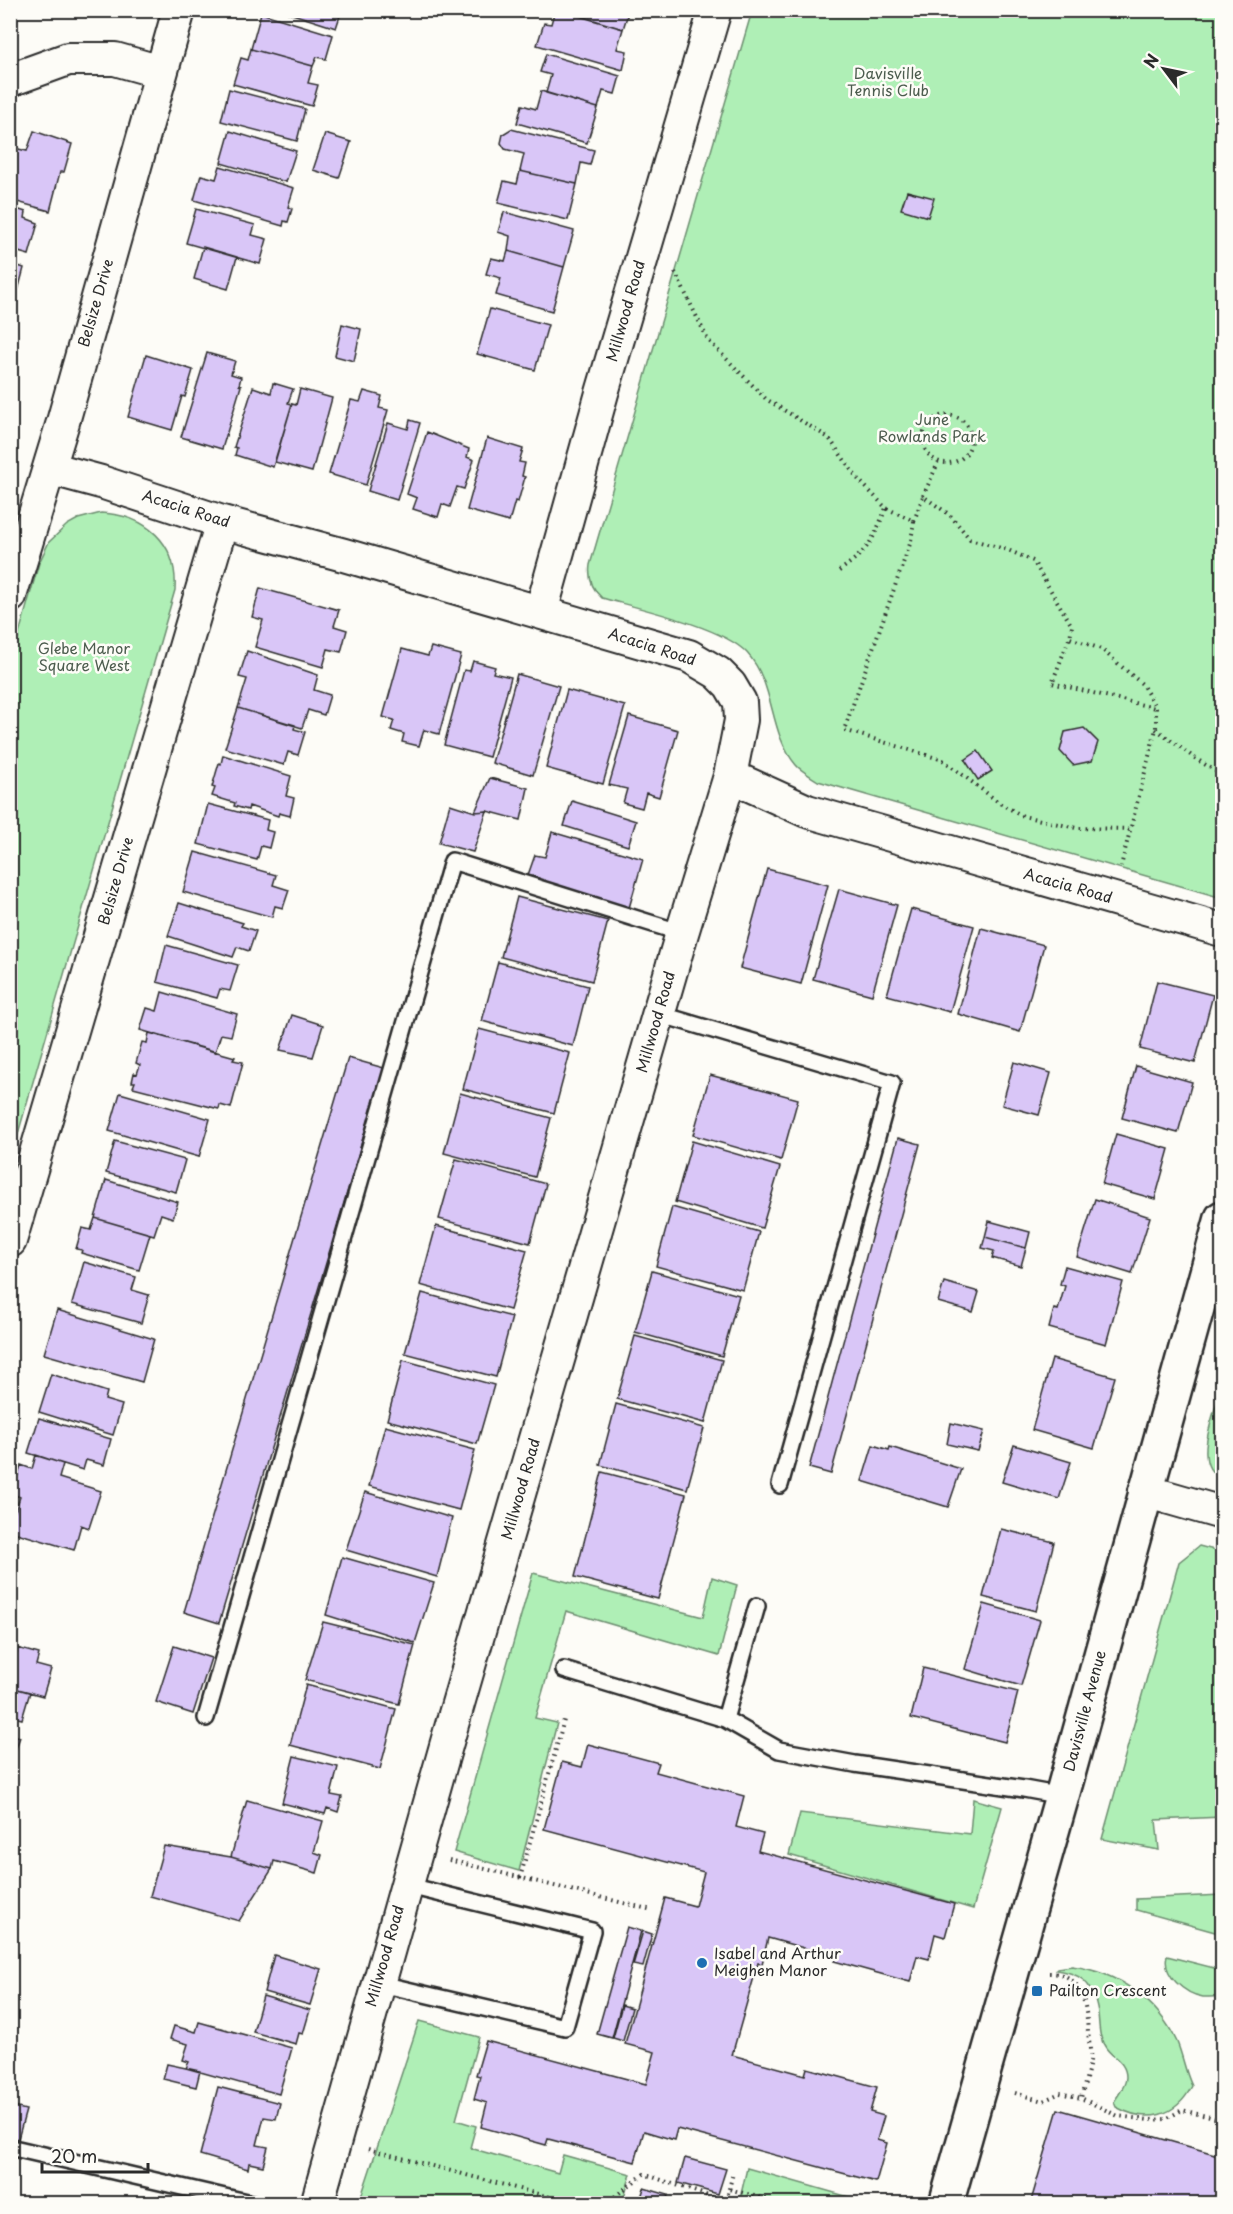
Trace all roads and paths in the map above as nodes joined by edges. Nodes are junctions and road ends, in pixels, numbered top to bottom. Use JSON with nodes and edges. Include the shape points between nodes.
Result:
{"nodes":[{"id":1,"x":180,"y":10,"type":"edge"},
{"id":2,"x":715,"y":10,"type":"edge"},
{"id":3,"x":161,"y":72,"type":"junction"},
{"id":4,"x":10,"y":80,"type":"edge"},
{"id":5,"x":670,"y":263,"type":"dead end"},
{"id":6,"x":938,"y":463,"type":"junction"},
{"id":7,"x":49,"y":468,"type":"junction"},
{"id":8,"x":923,"y":496,"type":"junction"},
{"id":9,"x":886,"y":508,"type":"junction"},
{"id":10,"x":914,"y":521,"type":"junction"},
{"id":11,"x":222,"y":522,"type":"junction"},
{"id":12,"x":839,"y":571,"type":"dead end"},
{"id":13,"x":10,"y":596,"type":"edge"},
{"id":14,"x":541,"y":612,"type":"junction"},
{"id":15,"x":1070,"y":638,"type":"junction"},
{"id":16,"x":1156,"y":708,"type":"junction"},
{"id":17,"x":1156,"y":729,"type":"junction"},
{"id":18,"x":1222,"y":775,"type":"edge"},
{"id":19,"x":730,"y":776,"type":"junction"},
{"id":20,"x":1130,"y":829,"type":"junction"},
{"id":21,"x":1119,"y":873,"type":"dead end"},
{"id":22,"x":1222,"y":930,"type":"edge"},
{"id":23,"x":682,"y":933,"type":"junction"},
{"id":24,"x":659,"y":1014,"type":"junction"},
{"id":25,"x":1222,"y":1218,"type":"edge"},
{"id":26,"x":10,"y":1241,"type":"edge"},
{"id":27,"x":780,"y":1485,"type":"dead end"},
{"id":28,"x":1145,"y":1491,"type":"junction"},
{"id":29,"x":1222,"y":1513,"type":"edge"},
{"id":30,"x":757,"y":1606,"type":"dead end"},
{"id":31,"x":564,"y":1670,"type":"dead end"},
{"id":32,"x":206,"y":1718,"type":"dead end"},
{"id":33,"x":725,"y":1719,"type":"junction"},
{"id":34,"x":564,"y":1720,"type":"dead end"},
{"id":35,"x":1062,"y":1796,"type":"junction"},
{"id":36,"x":446,"y":1859,"type":"dead end"},
{"id":37,"x":520,"y":1878,"type":"junction"},
{"id":38,"x":405,"y":1886,"type":"junction"},
{"id":39,"x":652,"y":1910,"type":"dead end"},
{"id":40,"x":1049,"y":1973,"type":"dead end"},
{"id":41,"x":377,"y":1983,"type":"junction"},
{"id":42,"x":1015,"y":2093,"type":"dead end"},
{"id":43,"x":1081,"y":2098,"type":"junction"},
{"id":44,"x":1222,"y":2120,"type":"edge"},
{"id":45,"x":362,"y":2147,"type":"dead end"},
{"id":46,"x":18,"y":2149,"type":"dead end"},
{"id":47,"x":733,"y":2173,"type":"dead end"},
{"id":48,"x":729,"y":2189,"type":"junction"},
{"id":49,"x":255,"y":2204,"type":"edge"},
{"id":50,"x":317,"y":2204,"type":"edge"},
{"id":51,"x":576,"y":2204,"type":"edge"},
{"id":52,"x":605,"y":2204,"type":"edge"},
{"id":53,"x":783,"y":2204,"type":"edge"},
{"id":54,"x":946,"y":2204,"type":"edge"}],
"edges":[{"from":1,"to":3,"type":"street","name":"Belsize Drive"},
{"from":2,"to":14,"type":"street","name":"Millwood Road"},
{"from":3,"to":4,"type":"street","via":[[115,59],[68,59]]},
{"from":3,"to":7,"type":"street","name":"Belsize Drive"},
{"from":5,"to":9,"type":"path","via":[[708,340],[766,399],[829,438],[857,478]]},
{"from":6,"to":6,"type":"path","via":[[952,463],[965,456],[971,444],[970,430],[961,418],[948,414],[934,417],[924,427],[922,441],[927,454]]},
{"from":6,"to":8,"type":"path"},
{"from":7,"to":11,"type":"street","name":"Acacia Road"},
{"from":7,"to":13,"type":"street","name":"Belsize Drive"},
{"from":8,"to":10,"type":"path"},
{"from":8,"to":15,"type":"path","via":[[950,515],[970,539],[1033,561],[1072,626]]},
{"from":9,"to":10,"type":"path"},
{"from":9,"to":12,"type":"path","via":[[863,554]]},
{"from":10,"to":20,"type":"path","via":[[911,540],[844,730],[943,760],[1023,816],[1076,828]]},
{"from":11,"to":14,"type":"street","name":"Acacia Road"},
{"from":11,"to":26,"type":"street","name":"Belsize Drive"},
{"from":14,"to":19,"type":"street","name":"Acacia Road","via":[[689,656],[718,673],[740,702],[741,720]]},
{"from":15,"to":16,"type":"path","via":[[1101,649],[1142,684]]},
{"from":15,"to":16,"type":"path","via":[[1052,683]]},
{"from":16,"to":17,"type":"path"},
{"from":17,"to":18,"type":"path"},
{"from":17,"to":20,"type":"path"},
{"from":19,"to":22,"type":"street","name":"Acacia Road","via":[[807,811]]},
{"from":19,"to":23,"type":"street","name":"Millwood Road"},
{"from":20,"to":21,"type":"path"},
{"from":23,"to":24,"type":"street","name":"Millwood Road"},
{"from":23,"to":32,"type":"lane","via":[[452,861]]},
{"from":24,"to":27,"type":"lane","via":[[892,1083]]},
{"from":24,"to":38,"type":"street","name":"Millwood Road"},
{"from":25,"to":28,"type":"street","name":"Davisville Avenue"},
{"from":28,"to":29,"type":"street"},
{"from":28,"to":35,"type":"street","name":"Davisville Avenue"},
{"from":30,"to":33,"type":"lane"},
{"from":31,"to":33,"type":"lane"},
{"from":33,"to":35,"type":"lane","via":[[779,1750]]},
{"from":34,"to":37,"type":"path"},
{"from":35,"to":54,"type":"street","name":"Davisville Avenue"},
{"from":36,"to":37,"type":"path"},
{"from":37,"to":39,"type":"path"},
{"from":38,"to":41,"type":"street","name":"Millwood Road"},
{"from":38,"to":41,"type":"lane","via":[[592,1932],[565,2027]]},
{"from":40,"to":43,"type":"path","via":[[1060,1973],[1072,1980],[1086,2010],[1090,2060]]},
{"from":41,"to":50,"type":"street","name":"Millwood Road"},
{"from":42,"to":43,"type":"path","via":[[1043,2101],[1060,2092]]},
{"from":43,"to":44,"type":"path","via":[[1118,2116],[1166,2119],[1182,2110]]},
{"from":45,"to":51,"type":"path"},
{"from":46,"to":49,"type":"lane"},
{"from":47,"to":48,"type":"path"},
{"from":48,"to":52,"type":"path","via":[[726,2202],[644,2174]]},
{"from":48,"to":53,"type":"path"}]}
